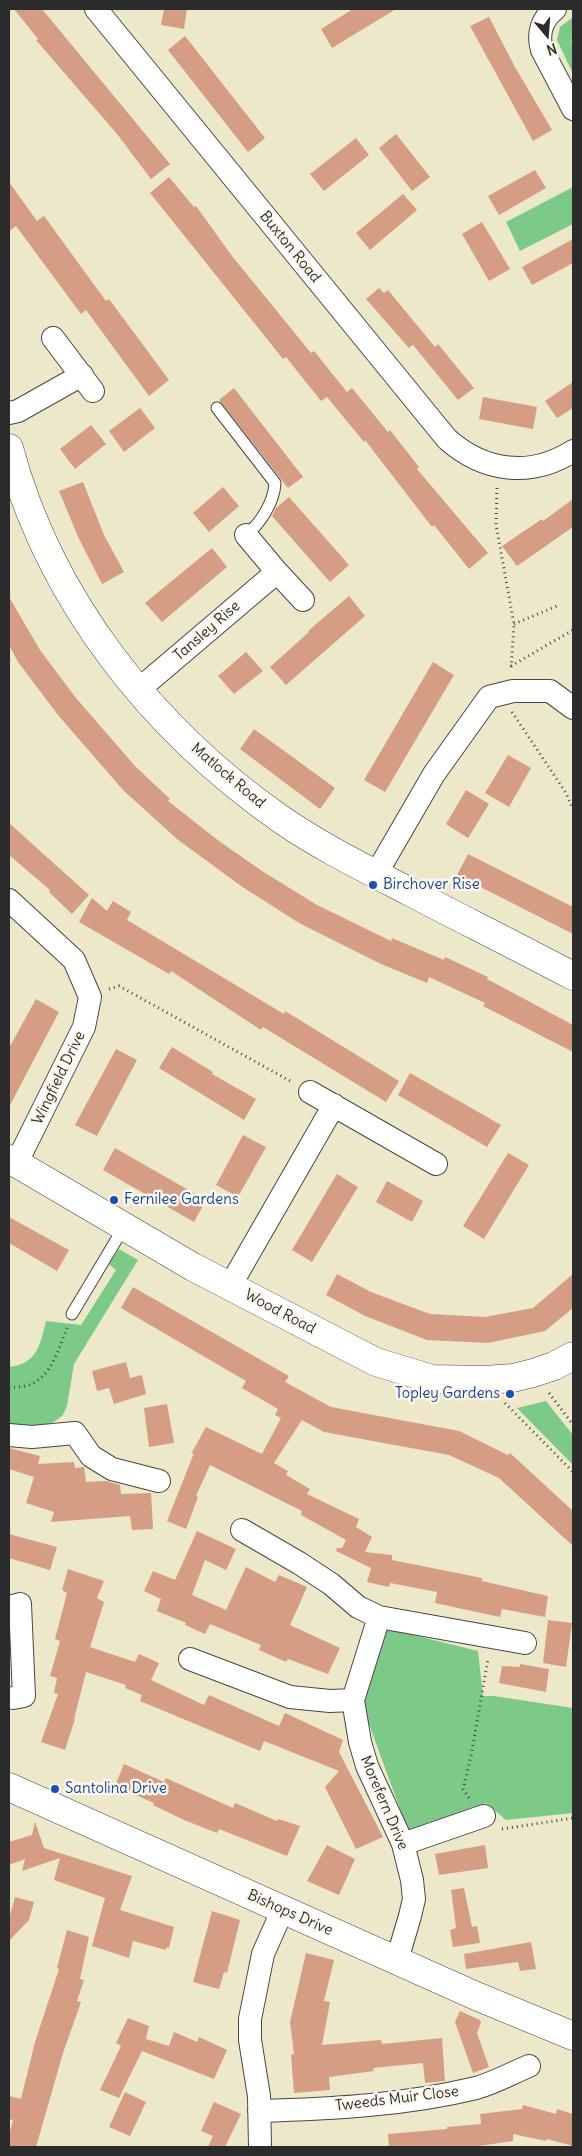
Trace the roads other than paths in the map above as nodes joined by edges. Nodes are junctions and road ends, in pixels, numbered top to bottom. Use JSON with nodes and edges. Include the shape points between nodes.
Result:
{"nodes":[{"id":1,"x":96,"y":9,"type":"edge"},
{"id":2,"x":555,"y":9,"type":"edge"},
{"id":3,"x":572,"y":103,"type":"edge"},
{"id":4,"x":54,"y":338,"type":"dead end"},
{"id":5,"x":217,"y":408,"type":"dead end"},
{"id":6,"x":9,"y":413,"type":"edge"},
{"id":7,"x":9,"y":448,"type":"edge"},
{"id":8,"x":573,"y":451,"type":"edge"},
{"id":9,"x":246,"y":535,"type":"joint"},
{"id":10,"x":277,"y":572,"type":"junction"},
{"id":11,"x":303,"y":600,"type":"dead end"},
{"id":12,"x":137,"y":691,"type":"junction"},
{"id":13,"x":573,"y":708,"type":"edge"},
{"id":14,"x":376,"y":874,"type":"junction"},
{"id":15,"x":9,"y":900,"type":"edge"},
{"id":16,"x":573,"y":976,"type":"edge"},
{"id":17,"x":310,"y":1092,"type":"road end"},
{"id":18,"x":334,"y":1105,"type":"junction"},
{"id":19,"x":13,"y":1162,"type":"edge"},
{"id":20,"x":436,"y":1164,"type":"dead end"},
{"id":21,"x":124,"y":1227,"type":"junction"},
{"id":22,"x":230,"y":1286,"type":"junction"},
{"id":23,"x":72,"y":1314,"type":"road end"},
{"id":24,"x":573,"y":1356,"type":"edge"},
{"id":25,"x":9,"y":1435,"type":"edge"},
{"id":26,"x":159,"y":1481,"type":"dead end"},
{"id":27,"x":242,"y":1530,"type":"dead end"},
{"id":28,"x":9,"y":1607,"type":"edge"},
{"id":29,"x":379,"y":1617,"type":"junction"},
{"id":30,"x":525,"y":1643,"type":"dead end"},
{"id":31,"x":190,"y":1659,"type":"dead end"},
{"id":32,"x":13,"y":1698,"type":"dead end"},
{"id":33,"x":353,"y":1700,"type":"junction"},
{"id":34,"x":9,"y":1787,"type":"edge"},
{"id":35,"x":484,"y":1816,"type":"road end"},
{"id":36,"x":404,"y":1844,"type":"junction"},
{"id":37,"x":283,"y":1909,"type":"junction"},
{"id":38,"x":398,"y":1960,"type":"junction"},
{"id":39,"x":573,"y":2036,"type":"edge"},
{"id":40,"x":529,"y":2066,"type":"dead end"},
{"id":41,"x":259,"y":2111,"type":"junction"},
{"id":42,"x":260,"y":2147,"type":"edge"}],
"edges":[{"from":1,"to":8,"type":"street","name":"Buxton Road","via":[[447,439],[462,452],[498,466],[516,468],[541,466]]},
{"from":2,"to":3,"type":"street","via":[[543,22],[540,42]]},
{"from":4,"to":6,"type":"street","via":[[88,383]]},
{"from":5,"to":9,"type":"lane","via":[[275,483],[263,516],[256,528]]},
{"from":7,"to":12,"type":"street","name":"Matlock Road","via":[[31,514],[54,565],[103,647]]},
{"from":9,"to":10,"type":"street"},
{"from":10,"to":11,"type":"street"},
{"from":10,"to":12,"type":"street","name":"Tansley Rise"},
{"from":12,"to":14,"type":"street","name":"Matlock Road","via":[[173,730],[232,782],[283,820]]},
{"from":13,"to":14,"type":"street","via":[[550,691],[513,691],[489,697],[434,774]]},
{"from":14,"to":16,"type":"street","name":"Matlock Road"},
{"from":15,"to":19,"type":"street","name":"Wingfield Drive","via":[[74,960],[90,997],[84,1027]]},
{"from":17,"to":18,"type":"street"},
{"from":18,"to":20,"type":"street"},
{"from":18,"to":22,"type":"street"},
{"from":19,"to":21,"type":"street","name":"Wood Road"},
{"from":21,"to":22,"type":"street","name":"Wood Road"},
{"from":21,"to":23,"type":"lane"},
{"from":22,"to":24,"type":"street","name":"Wood Road","via":[[376,1362],[432,1378],[513,1378],[554,1366]]},
{"from":25,"to":26,"type":"street","via":[[32,1437],[74,1433],[91,1456],[112,1469]]},
{"from":27,"to":29,"type":"street","via":[[299,1562],[358,1607]]},
{"from":28,"to":32,"type":"street","via":[[20,1604],[24,1696]]},
{"from":29,"to":30,"type":"street"},
{"from":29,"to":33,"type":"street","name":"Morefern Drive"},
{"from":31,"to":33,"type":"street","via":[[290,1697]]},
{"from":33,"to":36,"type":"street","name":"Morefern Drive","via":[[367,1766]]},
{"from":34,"to":37,"type":"street","name":"Bishops Drive"},
{"from":35,"to":36,"type":"street"},
{"from":36,"to":38,"type":"street","name":"Morefern Drive","via":[[414,1899]]},
{"from":37,"to":38,"type":"street","name":"Bishops Drive"},
{"from":37,"to":41,"type":"street","via":[[262,1954],[250,2019]]},
{"from":38,"to":39,"type":"street","name":"Bishops Drive"},
{"from":40,"to":41,"type":"street","name":"Tweeds Muir Close","via":[[478,2088],[431,2096],[376,2104]]},
{"from":41,"to":42,"type":"street"}]}
